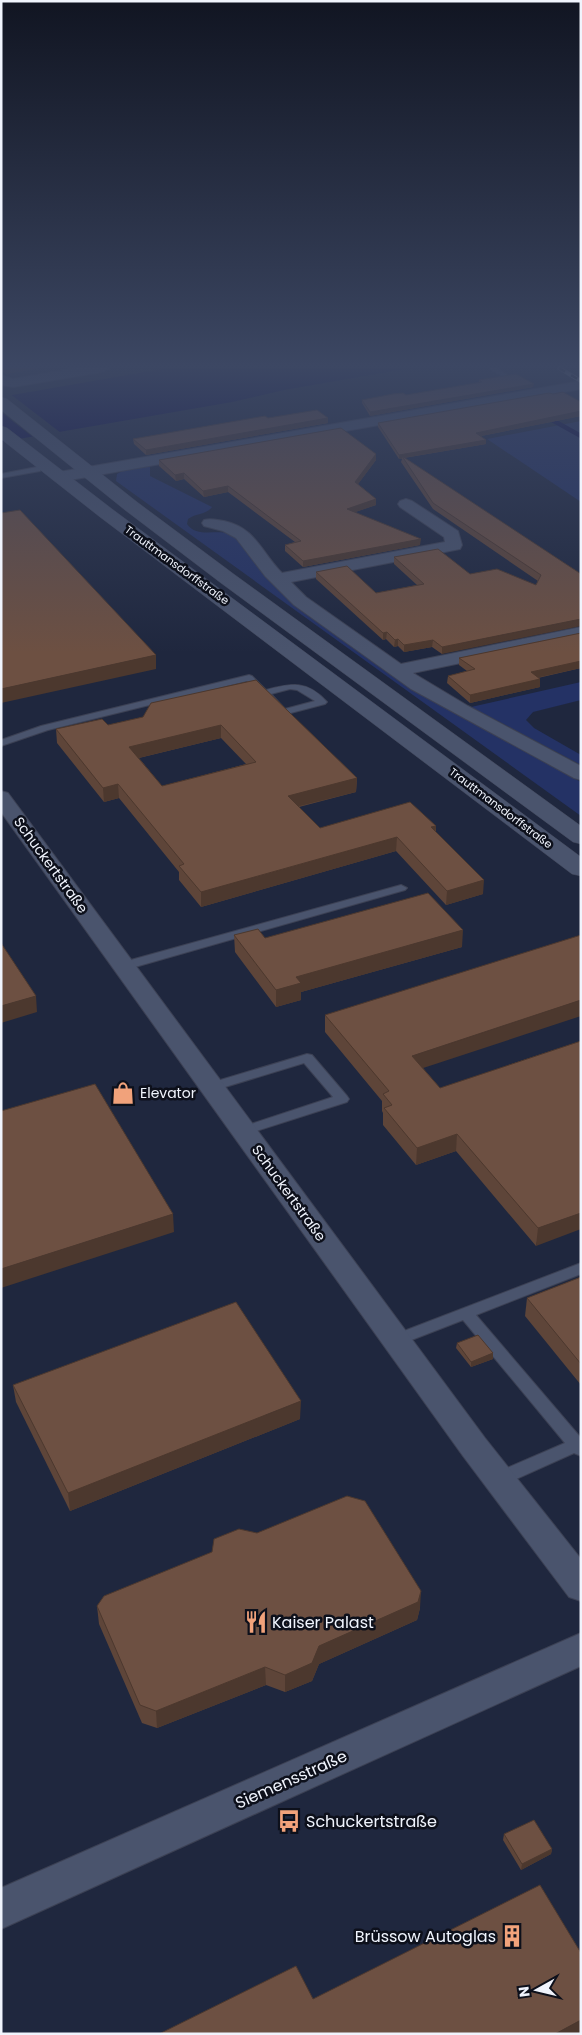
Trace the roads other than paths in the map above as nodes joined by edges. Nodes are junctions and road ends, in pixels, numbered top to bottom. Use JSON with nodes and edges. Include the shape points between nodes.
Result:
{"nodes":[{"id":1,"x":41,"y":463,"type":"edge"},
{"id":2,"x":78,"y":463,"type":"edge"},
{"id":3,"x":136,"y":463,"type":"edge"},
{"id":4,"x":37,"y":469,"type":"dead end"},
{"id":5,"x":88,"y":471,"type":"junction"},
{"id":6,"x":1,"y":476,"type":"edge"},
{"id":7,"x":58,"y":477,"type":"junction"},
{"id":8,"x":406,"y":504,"type":"dead end"},
{"id":9,"x":210,"y":523,"type":"dead end"},
{"id":10,"x":278,"y":579,"type":"junction"},
{"id":11,"x":581,"y":632,"type":"edge"},
{"id":12,"x":399,"y":670,"type":"junction"},
{"id":13,"x":264,"y":693,"type":"junction"},
{"id":14,"x":1,"y":743,"type":"edge"},
{"id":15,"x":581,"y":774,"type":"edge"},
{"id":16,"x":1,"y":797,"type":"edge"},
{"id":17,"x":581,"y":838,"type":"edge"},
{"id":18,"x":577,"y":862,"type":"edge"},
{"id":19,"x":401,"y":888,"type":"dead end"},
{"id":20,"x":124,"y":966,"type":"junction"},
{"id":21,"x":212,"y":1087,"type":"junction"},
{"id":22,"x":244,"y":1131,"type":"junction"},
{"id":23,"x":581,"y":1268,"type":"edge"},
{"id":24,"x":466,"y":1313,"type":"junction"},
{"id":25,"x":396,"y":1340,"type":"junction"},
{"id":26,"x":579,"y":1447,"type":"edge"},
{"id":27,"x":499,"y":1479,"type":"junction"},
{"id":28,"x":581,"y":1586,"type":"edge"},
{"id":29,"x":581,"y":1649,"type":"edge"},
{"id":30,"x":1,"y":1909,"type":"edge"}],
"edges":[{"from":1,"to":7,"type":"main road","name":"Trauttmansdorffstraße"},
{"from":2,"to":5,"type":"main road","name":"Trauttmansdorffstraße"},
{"from":3,"to":5,"type":"street"},
{"from":4,"to":6,"type":"lane"},
{"from":5,"to":7,"type":"street"},
{"from":5,"to":17,"type":"main road","name":"Trauttmansdorffstraße"},
{"from":7,"to":18,"type":"main road","name":"Trauttmansdorffstraße"},
{"from":8,"to":10,"type":"street","via":[[452,535],[454,546]]},
{"from":9,"to":10,"type":"street","via":[[242,534]]},
{"from":10,"to":12,"type":"street","via":[[300,601]]},
{"from":11,"to":12,"type":"street"},
{"from":12,"to":15,"type":"street","via":[[460,710]]},
{"from":13,"to":13,"type":"lane","via":[[283,712],[322,702],[304,687],[295,685]]},
{"from":13,"to":14,"type":"lane","via":[[249,678],[45,728]]},
{"from":16,"to":20,"type":"street","name":"Schuckertstraße"},
{"from":19,"to":20,"type":"lane"},
{"from":20,"to":21,"type":"street","name":"Schuckertstraße"},
{"from":21,"to":22,"type":"street","name":"Schuckertstraße"},
{"from":21,"to":22,"type":"lane","via":[[308,1058],[342,1099]]},
{"from":22,"to":25,"type":"street","name":"Schuckertstraße"},
{"from":23,"to":24,"type":"lane"},
{"from":24,"to":25,"type":"lane"},
{"from":24,"to":26,"type":"lane"},
{"from":25,"to":27,"type":"street","name":"Schuckertstraße"},
{"from":26,"to":27,"type":"lane"},
{"from":27,"to":28,"type":"street","name":"Schuckertstraße"},
{"from":29,"to":30,"type":"street","name":"Siemensstraße"}]}
